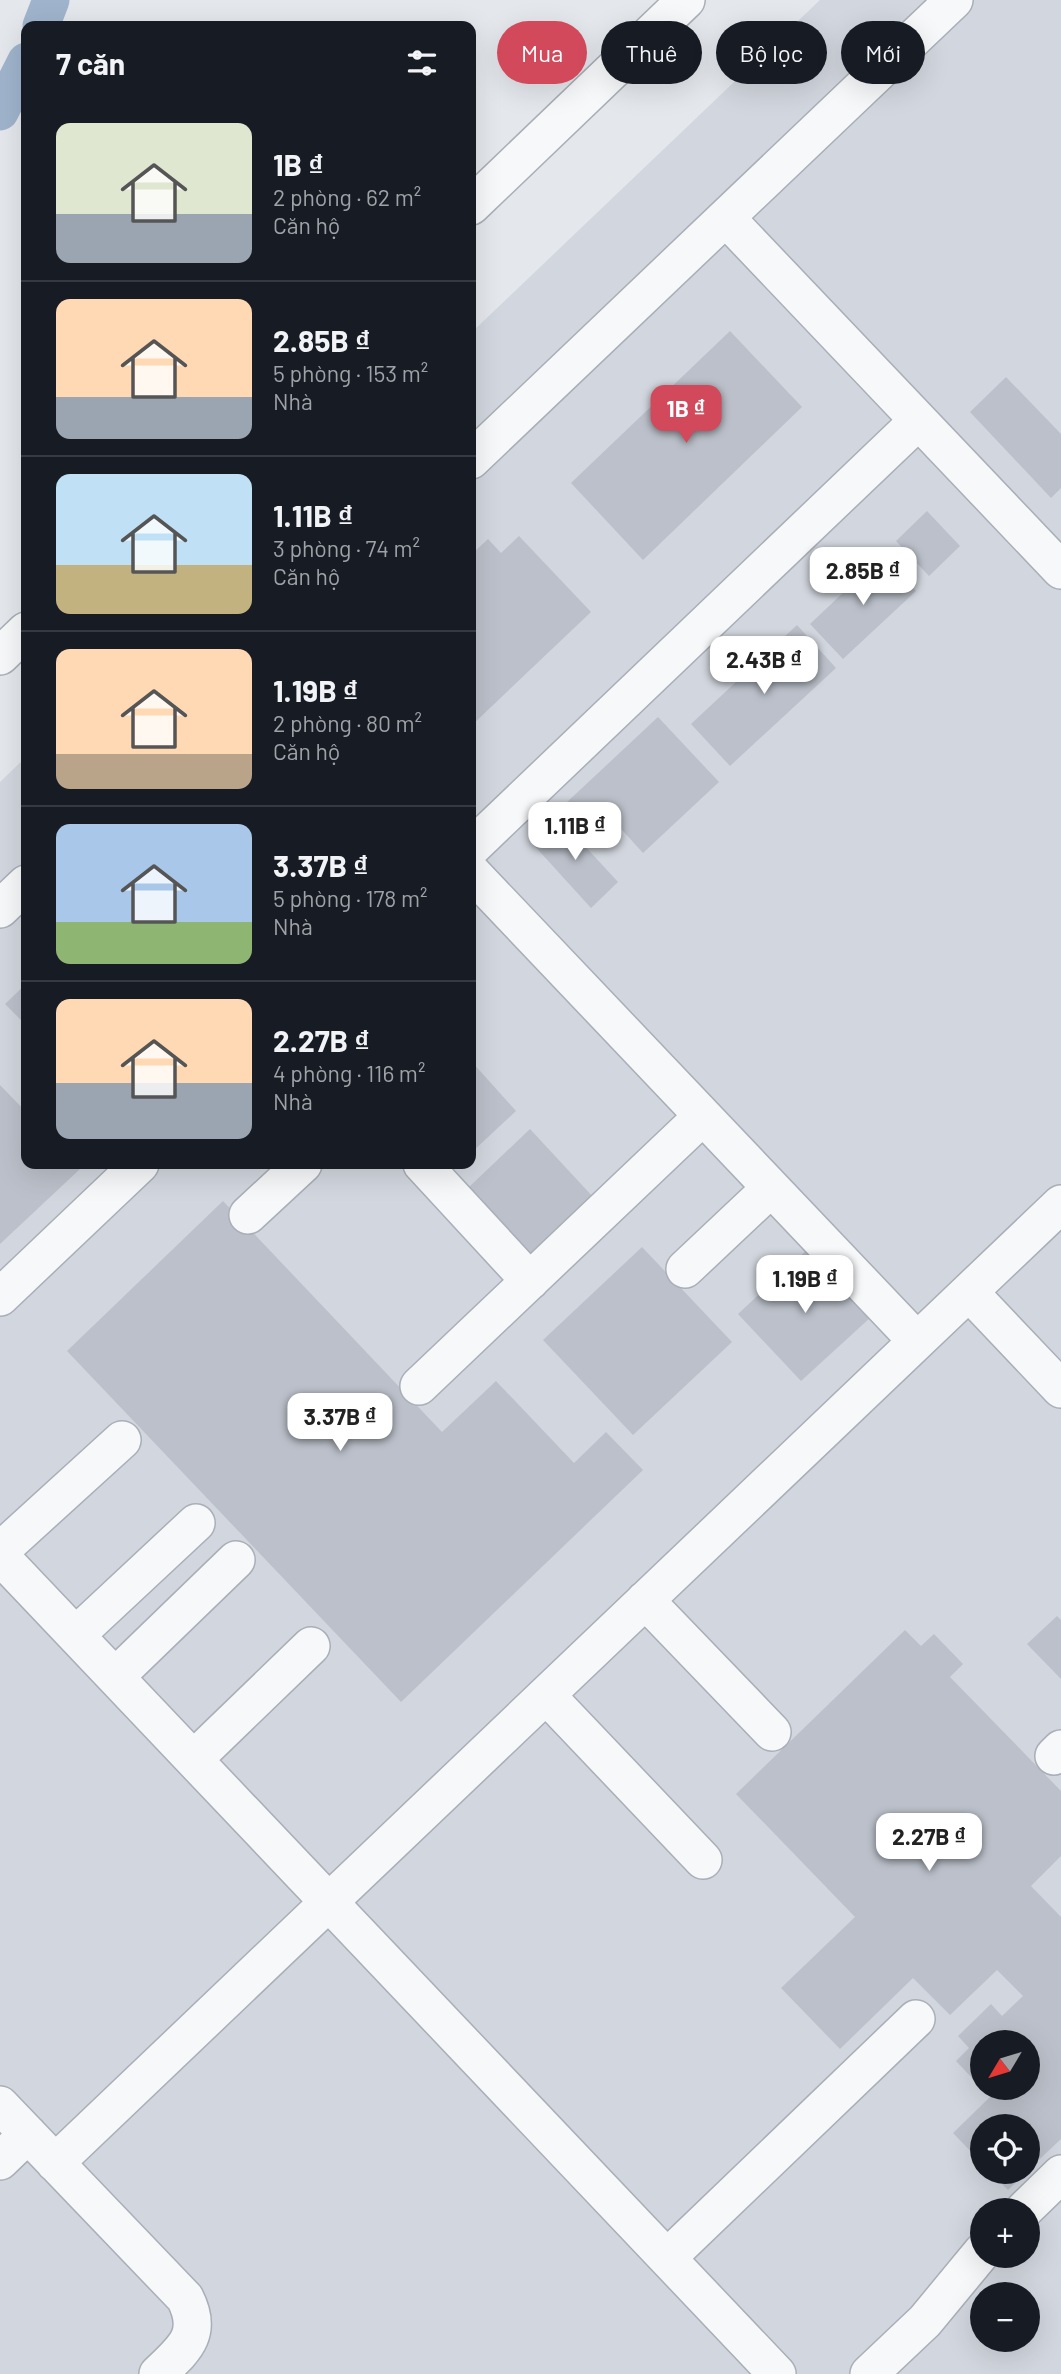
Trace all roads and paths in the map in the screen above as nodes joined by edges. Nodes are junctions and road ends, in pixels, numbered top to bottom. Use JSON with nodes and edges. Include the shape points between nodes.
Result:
{"nodes":[{"id":1,"x":686,"y":0,"type":"edge"},
{"id":2,"x":954,"y":0,"type":"edge"},
{"id":3,"x":476,"y":201,"type":"edge"},
{"id":4,"x":726,"y":218,"type":"junction"},
{"id":5,"x":918,"y":421,"type":"junction"},
{"id":6,"x":476,"y":455,"type":"edge"},
{"id":7,"x":1061,"y":570,"type":"edge"},
{"id":8,"x":21,"y":636,"type":"edge"},
{"id":9,"x":0,"y":656,"type":"edge"},
{"id":10,"x":476,"y":843,"type":"edge"},
{"id":11,"x":476,"y":877,"type":"edge"},
{"id":12,"x":21,"y":889,"type":"edge"},
{"id":13,"x":0,"y":909,"type":"edge"},
{"id":14,"x":703,"y":1116,"type":"junction"},
{"id":15,"x":135,"y":1169,"type":"edge"},
{"id":16,"x":298,"y":1169,"type":"edge"},
{"id":17,"x":427,"y":1169,"type":"edge"},
{"id":18,"x":771,"y":1188,"type":"junction"},
{"id":19,"x":1061,"y":1204,"type":"edge"},
{"id":20,"x":248,"y":1215,"type":"dead end"},
{"id":21,"x":685,"y":1269,"type":"dead end"},
{"id":22,"x":530,"y":1281,"type":"junction"},
{"id":23,"x":969,"y":1292,"type":"junction"},
{"id":24,"x":0,"y":1297,"type":"edge"},
{"id":25,"x":917,"y":1342,"type":"junction"},
{"id":26,"x":419,"y":1386,"type":"dead end"},
{"id":27,"x":1061,"y":1389,"type":"edge"},
{"id":28,"x":122,"y":1440,"type":"dead end"},
{"id":29,"x":196,"y":1523,"type":"dead end"},
{"id":30,"x":0,"y":1553,"type":"edge"},
{"id":31,"x":236,"y":1560,"type":"dead end"},
{"id":32,"x":645,"y":1600,"type":"junction"},
{"id":33,"x":76,"y":1635,"type":"junction"},
{"id":34,"x":311,"y":1646,"type":"dead end"},
{"id":35,"x":115,"y":1677,"type":"junction"},
{"id":36,"x":546,"y":1695,"type":"junction"},
{"id":37,"x":772,"y":1732,"type":"dead end"},
{"id":38,"x":194,"y":1759,"type":"junction"},
{"id":39,"x":703,"y":1860,"type":"dead end"},
{"id":40,"x":329,"y":1902,"type":"junction"},
{"id":41,"x":916,"y":2019,"type":"dead end"},
{"id":42,"x":0,"y":2105,"type":"edge"},
{"id":43,"x":28,"y":2134,"type":"junction"},
{"id":44,"x":0,"y":2161,"type":"edge"},
{"id":45,"x":55,"y":2163,"type":"junction"},
{"id":46,"x":1061,"y":2174,"type":"edge"},
{"id":47,"x":1036,"y":2198,"type":"edge"},
{"id":48,"x":667,"y":2258,"type":"junction"},
{"id":49,"x":970,"y":2267,"type":"edge"},
{"id":50,"x":158,"y":2374,"type":"edge"},
{"id":51,"x":776,"y":2374,"type":"edge"},
{"id":52,"x":869,"y":2374,"type":"edge"}],
"edges":[{"from":1,"to":3,"type":"lane"},
{"from":2,"to":4,"type":"lane"},
{"from":4,"to":5,"type":"lane"},
{"from":4,"to":6,"type":"lane"},
{"from":5,"to":7,"type":"lane"},
{"from":5,"to":10,"type":"lane"},
{"from":8,"to":9,"type":"lane"},
{"from":11,"to":14,"type":"lane"},
{"from":12,"to":13,"type":"lane"},
{"from":14,"to":18,"type":"lane"},
{"from":14,"to":22,"type":"lane"},
{"from":15,"to":24,"type":"lane"},
{"from":16,"to":20,"type":"lane"},
{"from":17,"to":22,"type":"lane"},
{"from":18,"to":21,"type":"lane"},
{"from":18,"to":25,"type":"lane"},
{"from":19,"to":23,"type":"lane"},
{"from":22,"to":26,"type":"lane"},
{"from":23,"to":25,"type":"lane"},
{"from":23,"to":27,"type":"lane"},
{"from":25,"to":32,"type":"lane"},
{"from":28,"to":30,"type":"lane"},
{"from":29,"to":33,"type":"lane"},
{"from":30,"to":33,"type":"lane"},
{"from":31,"to":35,"type":"lane"},
{"from":32,"to":36,"type":"lane"},
{"from":32,"to":37,"type":"lane"},
{"from":33,"to":35,"type":"lane"},
{"from":34,"to":38,"type":"lane"},
{"from":35,"to":38,"type":"lane"},
{"from":36,"to":39,"type":"lane"},
{"from":36,"to":40,"type":"lane"},
{"from":38,"to":40,"type":"lane"},
{"from":40,"to":45,"type":"lane"},
{"from":40,"to":48,"type":"lane"},
{"from":41,"to":48,"type":"lane"},
{"from":42,"to":43,"type":"lane"},
{"from":43,"to":44,"type":"lane"},
{"from":43,"to":45,"type":"lane"},
{"from":45,"to":50,"type":"lane","via":[[185,2298],[191,2310],[192,2335],[187,2345]]},
{"from":46,"to":47,"type":"lane"},
{"from":48,"to":51,"type":"lane"},
{"from":49,"to":52,"type":"lane","via":[[925,2321]]}]}
